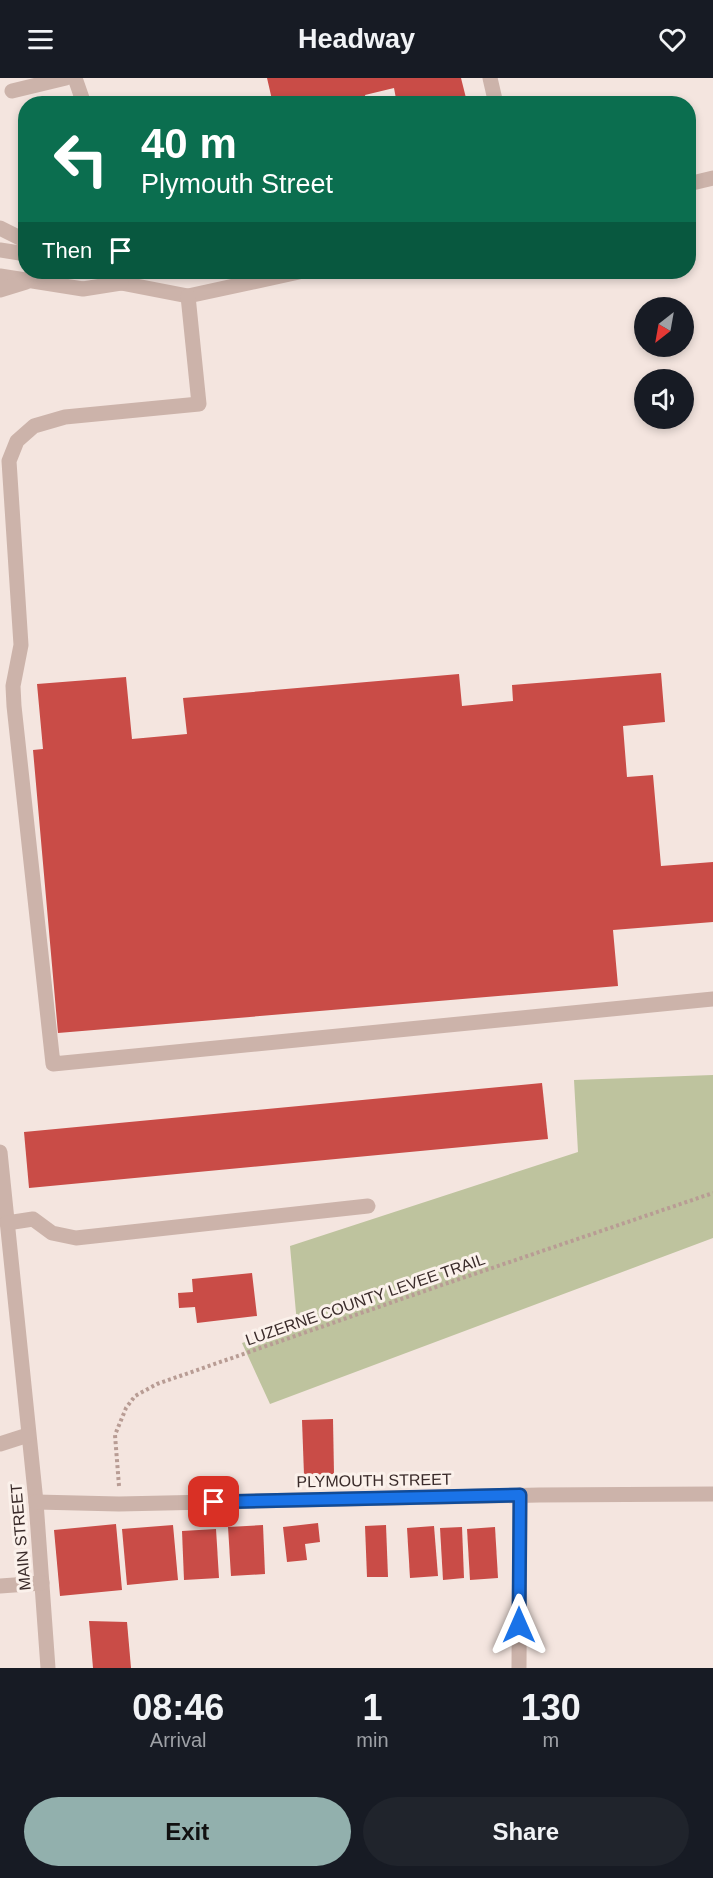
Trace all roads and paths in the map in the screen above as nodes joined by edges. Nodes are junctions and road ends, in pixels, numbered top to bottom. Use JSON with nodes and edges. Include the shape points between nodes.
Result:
{"nodes":[{"id":1,"x":66,"y":78,"type":"edge"},
{"id":2,"x":75,"y":78,"type":"edge"},
{"id":3,"x":490,"y":78,"type":"edge"},
{"id":4,"x":12,"y":91,"type":"dead end"},
{"id":5,"x":81,"y":96,"type":"edge"},
{"id":6,"x":494,"y":96,"type":"edge"},
{"id":7,"x":713,"y":178,"type":"edge"},
{"id":8,"x":696,"y":182,"type":"edge"},
{"id":9,"x":0,"y":228,"type":"edge"},
{"id":10,"x":18,"y":237,"type":"edge"},
{"id":11,"x":0,"y":250,"type":"edge"},
{"id":12,"x":18,"y":253,"type":"edge"},
{"id":13,"x":0,"y":276,"type":"edge"},
{"id":14,"x":18,"y":279,"type":"edge"},
{"id":15,"x":19,"y":279,"type":"edge"},
{"id":16,"x":114,"y":279,"type":"edge"},
{"id":17,"x":267,"y":279,"type":"edge"},
{"id":18,"x":32,"y":281,"type":"junction"},
{"id":19,"x":121,"y":283,"type":"junction"},
{"id":20,"x":0,"y":290,"type":"edge"},
{"id":21,"x":188,"y":296,"type":"junction"},
{"id":22,"x":713,"y":999,"type":"edge"},
{"id":23,"x":0,"y":1152,"type":"edge"},
{"id":24,"x":713,"y":1193,"type":"edge"},
{"id":25,"x":368,"y":1206,"type":"dead end"},
{"id":26,"x":7,"y":1223,"type":"junction"},
{"id":27,"x":28,"y":1435,"type":"junction"},
{"id":28,"x":0,"y":1444,"type":"edge"},
{"id":29,"x":713,"y":1494,"type":"edge"},
{"id":30,"x":520,"y":1495,"type":"junction"},
{"id":31,"x":36,"y":1502,"type":"junction"},
{"id":32,"x":119,"y":1504,"type":"junction"},
{"id":33,"x":42,"y":1582,"type":"junction"},
{"id":34,"x":0,"y":1586,"type":"edge"},
{"id":35,"x":48,"y":1668,"type":"edge"},
{"id":36,"x":519,"y":1668,"type":"edge"}],
"edges":[{"from":1,"to":4,"type":"street"},
{"from":2,"to":5,"type":"street"},
{"from":3,"to":6,"type":"street"},
{"from":7,"to":8,"type":"street"},
{"from":9,"to":10,"type":"street"},
{"from":11,"to":12,"type":"street"},
{"from":13,"to":14,"type":"street"},
{"from":15,"to":18,"type":"street"},
{"from":16,"to":19,"type":"street"},
{"from":17,"to":21,"type":"street"},
{"from":18,"to":19,"type":"street","via":[[83,289]]},
{"from":18,"to":20,"type":"street"},
{"from":19,"to":21,"type":"street"},
{"from":21,"to":22,"type":"street","via":[[200,404],[66,417],[34,426],[16,441],[9,461],[21,645],[13,686],[14,706],[53,1064]]},
{"from":23,"to":26,"type":"street","name":"MAIN STREET"},
{"from":24,"to":32,"type":"path","name":"LUZERNE COUNTY LEVEE TRAIL","via":[[156,1384],[135,1396],[115,1435]]},
{"from":25,"to":26,"type":"street","via":[[76,1238],[52,1233],[33,1219]]},
{"from":26,"to":27,"type":"street","name":"MAIN STREET"},
{"from":27,"to":28,"type":"street"},
{"from":27,"to":31,"type":"street","name":"MAIN STREET"},
{"from":29,"to":30,"type":"street","name":"PLYMOUTH STREET"},
{"from":30,"to":32,"type":"street","name":"PLYMOUTH STREET"},
{"from":30,"to":36,"type":"street"},
{"from":31,"to":32,"type":"street","name":"PLYMOUTH STREET"},
{"from":31,"to":33,"type":"street","name":"MAIN STREET"},
{"from":33,"to":34,"type":"street"},
{"from":33,"to":35,"type":"street","name":"MAIN STREET"}]}
